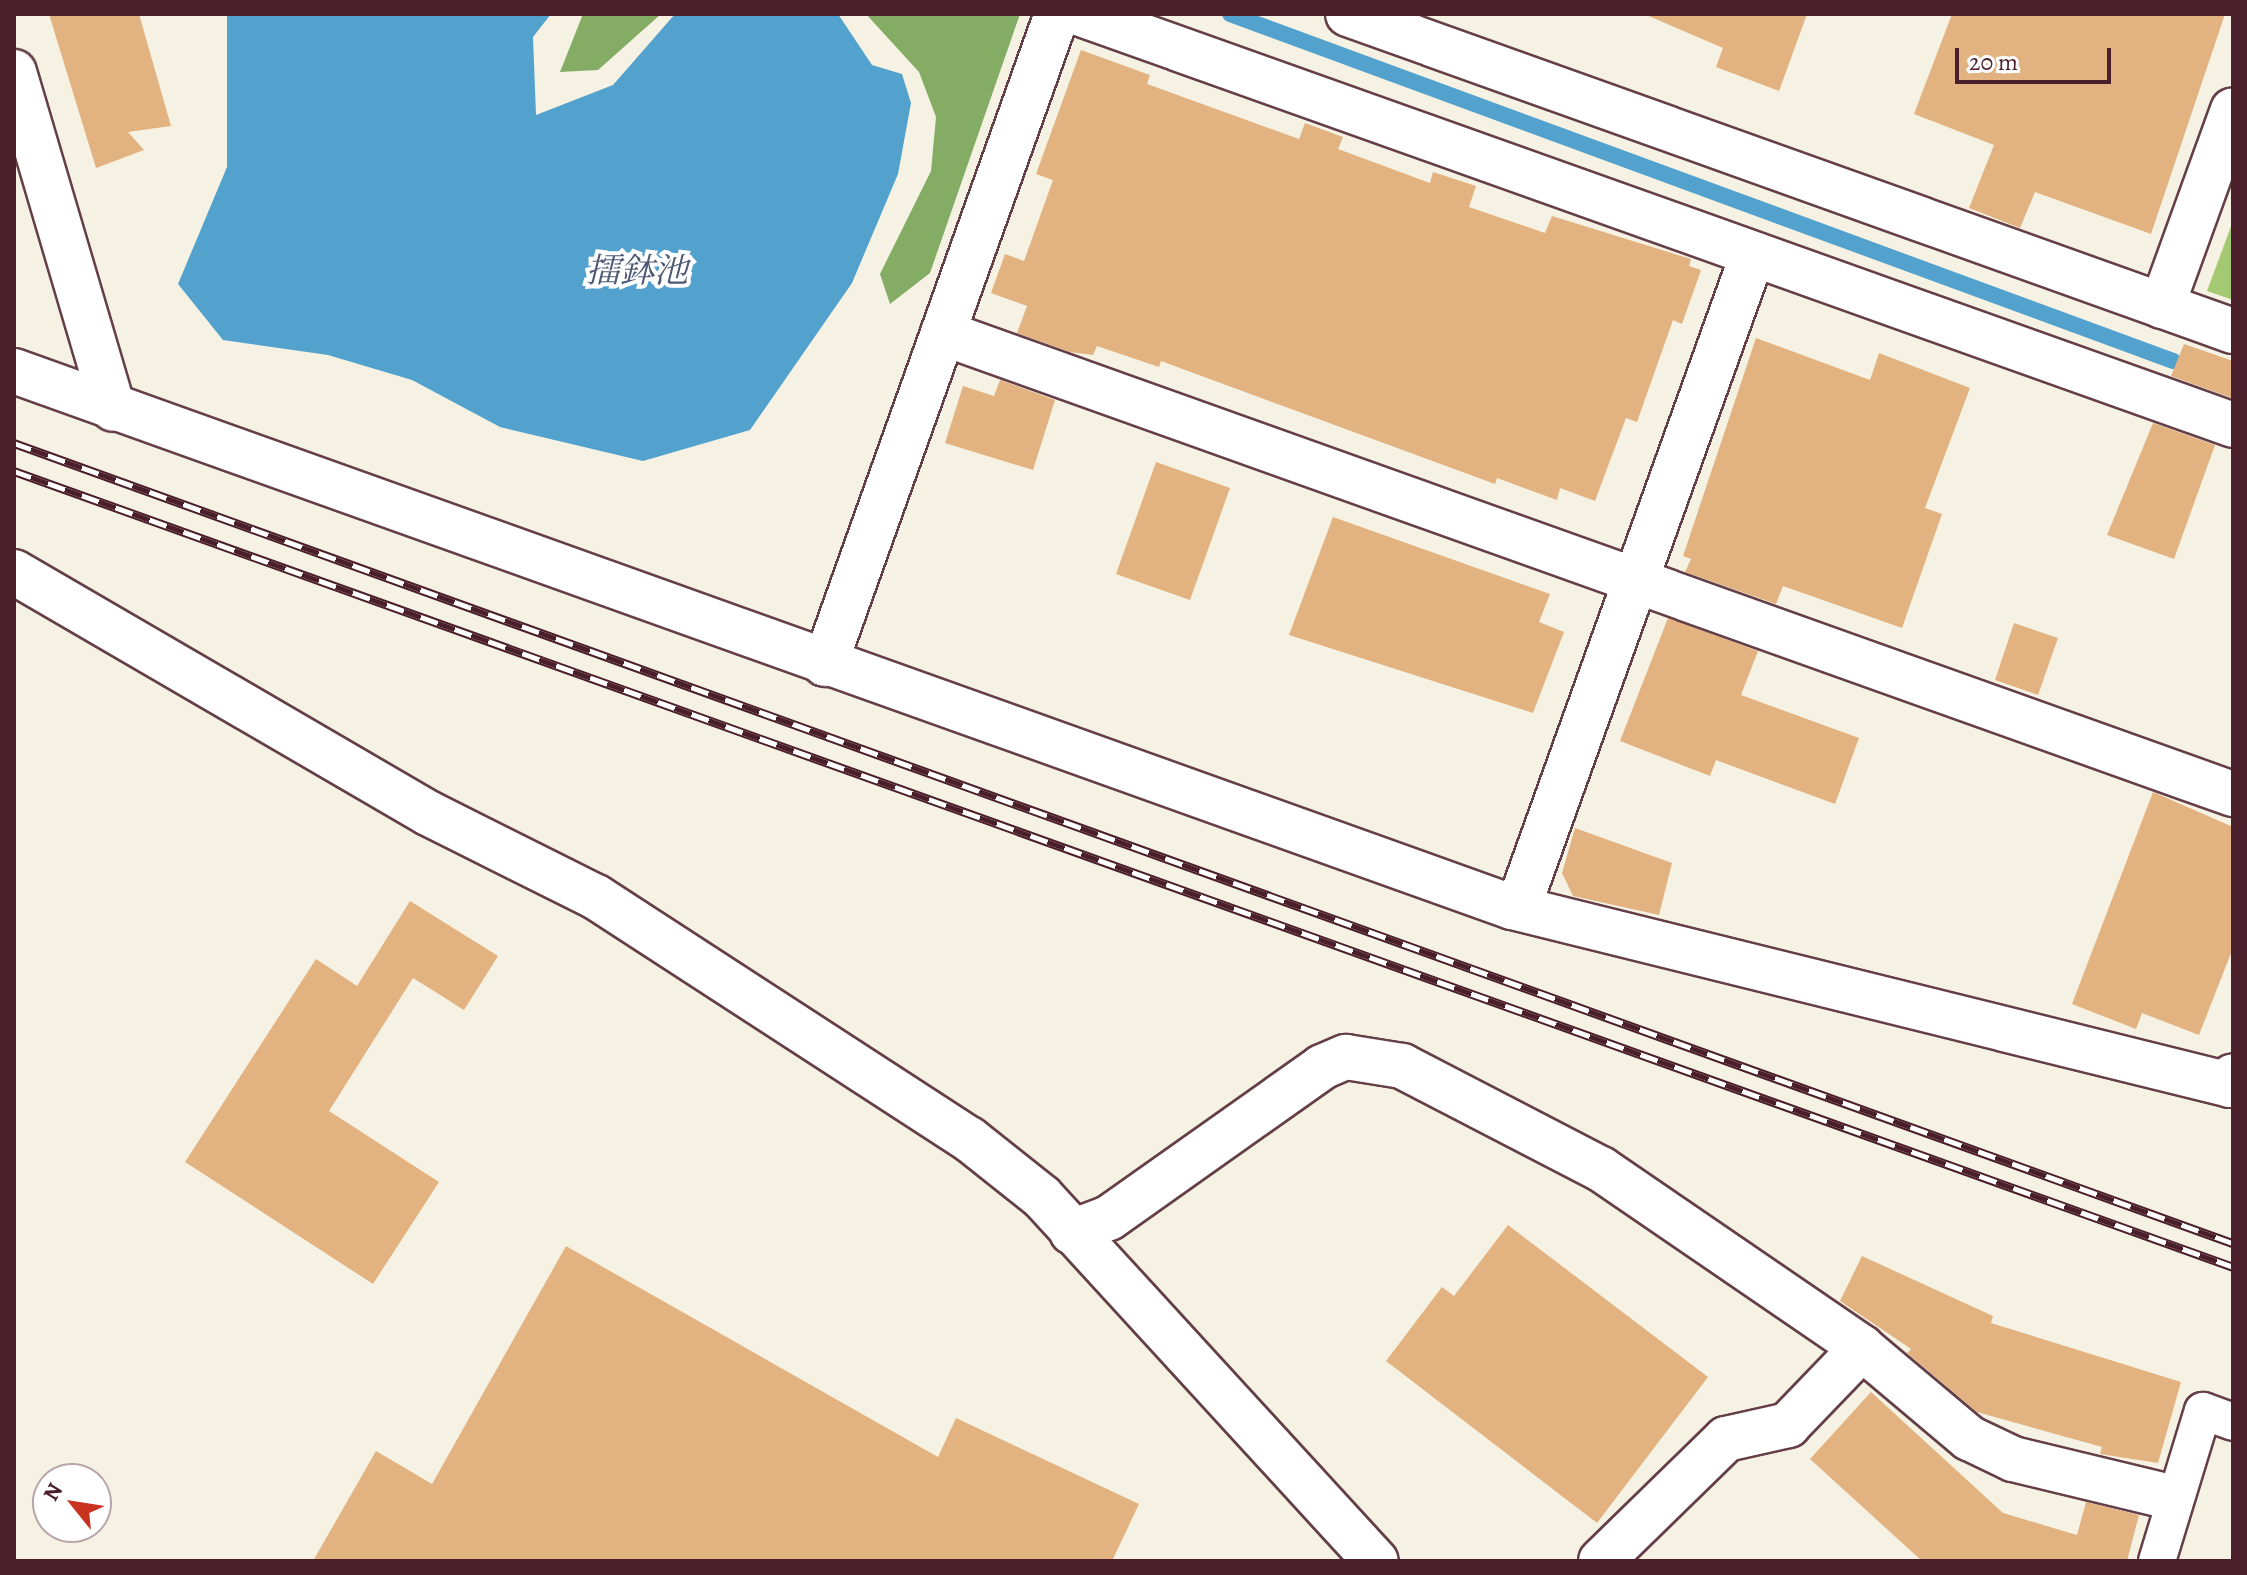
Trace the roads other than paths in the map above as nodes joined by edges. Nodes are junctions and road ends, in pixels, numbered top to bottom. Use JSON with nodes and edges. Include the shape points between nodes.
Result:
{"nodes":[{"id":1,"x":1057,"y":14,"type":"edge"},
{"id":2,"x":1081,"y":14,"type":"edge"},
{"id":3,"x":1348,"y":14,"type":"edge"},
{"id":4,"x":14,"y":72,"type":"edge"},
{"id":5,"x":2233,"y":110,"type":"edge"},
{"id":6,"x":1753,"y":254,"type":"junction"},
{"id":7,"x":2162,"y":306,"type":"junction"},
{"id":8,"x":2233,"y":331,"type":"edge"},
{"id":9,"x":943,"y":333,"type":"junction"},
{"id":10,"x":14,"y":371,"type":"edge"},
{"id":11,"x":113,"y":409,"type":"junction"},
{"id":12,"x":2233,"y":425,"type":"edge"},
{"id":13,"x":14,"y":572,"type":"edge"},
{"id":14,"x":1636,"y":581,"type":"junction"},
{"id":15,"x":825,"y":664,"type":"junction"},
{"id":16,"x":2233,"y":794,"type":"edge"},
{"id":17,"x":1518,"y":908,"type":"junction"},
{"id":18,"x":2233,"y":1076,"type":"edge"},
{"id":19,"x":1072,"y":1232,"type":"junction"},
{"id":20,"x":1862,"y":1348,"type":"junction"},
{"id":21,"x":2233,"y":1422,"type":"edge"},
{"id":22,"x":2167,"y":1496,"type":"junction"},
{"id":23,"x":1376,"y":1561,"type":"edge"},
{"id":24,"x":1601,"y":1561,"type":"edge"},
{"id":25,"x":2157,"y":1561,"type":"edge"}],
"edges":[{"from":1,"to":9,"type":"street"},
{"from":2,"to":6,"type":"street"},
{"from":3,"to":7,"type":"street"},
{"from":4,"to":11,"type":"street"},
{"from":5,"to":7,"type":"street"},
{"from":6,"to":12,"type":"street"},
{"from":6,"to":14,"type":"street"},
{"from":7,"to":8,"type":"street"},
{"from":9,"to":14,"type":"street"},
{"from":9,"to":15,"type":"street"},
{"from":10,"to":11,"type":"street"},
{"from":11,"to":15,"type":"street"},
{"from":13,"to":19,"type":"street","via":[[428,813],[596,897],[969,1139],[1042,1197]]},
{"from":14,"to":16,"type":"street"},
{"from":14,"to":17,"type":"street"},
{"from":15,"to":17,"type":"street"},
{"from":17,"to":18,"type":"street","via":[[2230,1085]]},
{"from":19,"to":20,"type":"street","via":[[1109,1218],[1346,1057],[1402,1066],[1531,1127]]},
{"from":19,"to":23,"type":"street"},
{"from":20,"to":22,"type":"street","via":[[1969,1438],[2013,1459]]},
{"from":20,"to":24,"type":"street","via":[[1788,1425],[1726,1439]]},
{"from":21,"to":22,"type":"street","via":[[2203,1411]]},
{"from":22,"to":25,"type":"street"}]}
